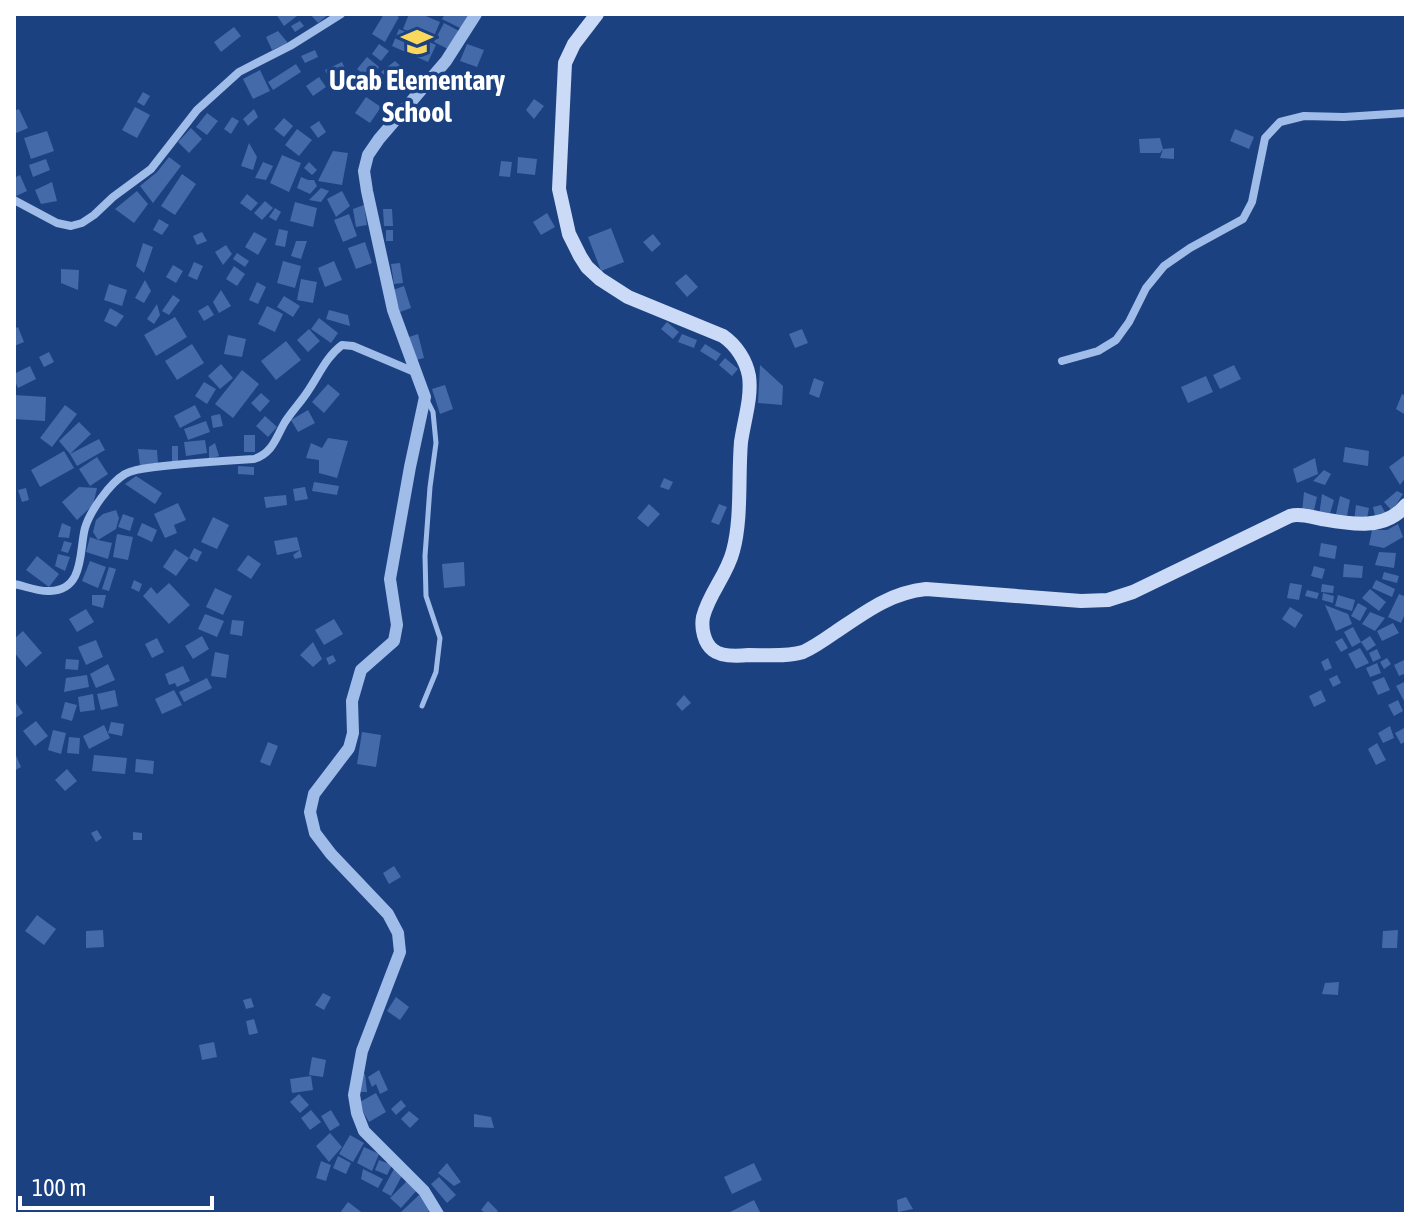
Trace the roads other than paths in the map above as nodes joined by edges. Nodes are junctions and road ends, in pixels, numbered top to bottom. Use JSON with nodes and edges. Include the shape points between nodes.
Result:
{"nodes":[{"id":1,"x":341,"y":14,"type":"edge"},
{"id":2,"x":476,"y":14,"type":"edge"},
{"id":3,"x":597,"y":14,"type":"edge"},
{"id":4,"x":1406,"y":113,"type":"edge"},
{"id":5,"x":14,"y":200,"type":"edge"},
{"id":6,"x":1062,"y":361,"type":"dead end"},
{"id":7,"x":418,"y":373,"type":"junction"},
{"id":8,"x":425,"y":397,"type":"junction"},
{"id":9,"x":1404,"y":508,"type":"edge"},
{"id":10,"x":14,"y":584,"type":"edge"},
{"id":11,"x":422,"y":706,"type":"dead end"},
{"id":12,"x":438,"y":1214,"type":"edge"}],
"edges":[{"from":1,"to":5,"type":"street","via":[[239,72],[197,110],[151,169],[82,223],[57,223]]},
{"from":2,"to":7,"type":"street","via":[[446,61],[379,139],[364,171],[393,310]]},
{"from":3,"to":9,"type":"main road","via":[[565,63],[559,189],[569,234],[600,279],[628,297],[730,341],[749,377],[736,539],[702,627],[707,643],[719,654],[802,652],[879,602],[912,590],[1108,600],[1290,516],[1365,525]]},
{"from":4,"to":6,"type":"street","via":[[1304,116],[1280,122],[1265,138],[1252,202],[1243,219],[1164,266],[1116,340]]},
{"from":7,"to":8,"type":"street"},
{"from":7,"to":10,"type":"street","via":[[342,345],[263,456],[126,473],[91,513],[71,582],[51,592]]},
{"from":8,"to":11,"type":"lane","via":[[433,412],[436,443],[426,596],[440,638],[436,672]]},
{"from":8,"to":12,"type":"street","via":[[390,579],[397,625],[394,641],[361,670],[352,701],[349,748],[314,794],[310,812],[315,833],[388,914],[398,933],[400,952],[362,1051],[354,1095],[364,1131],[424,1191]]}]}
